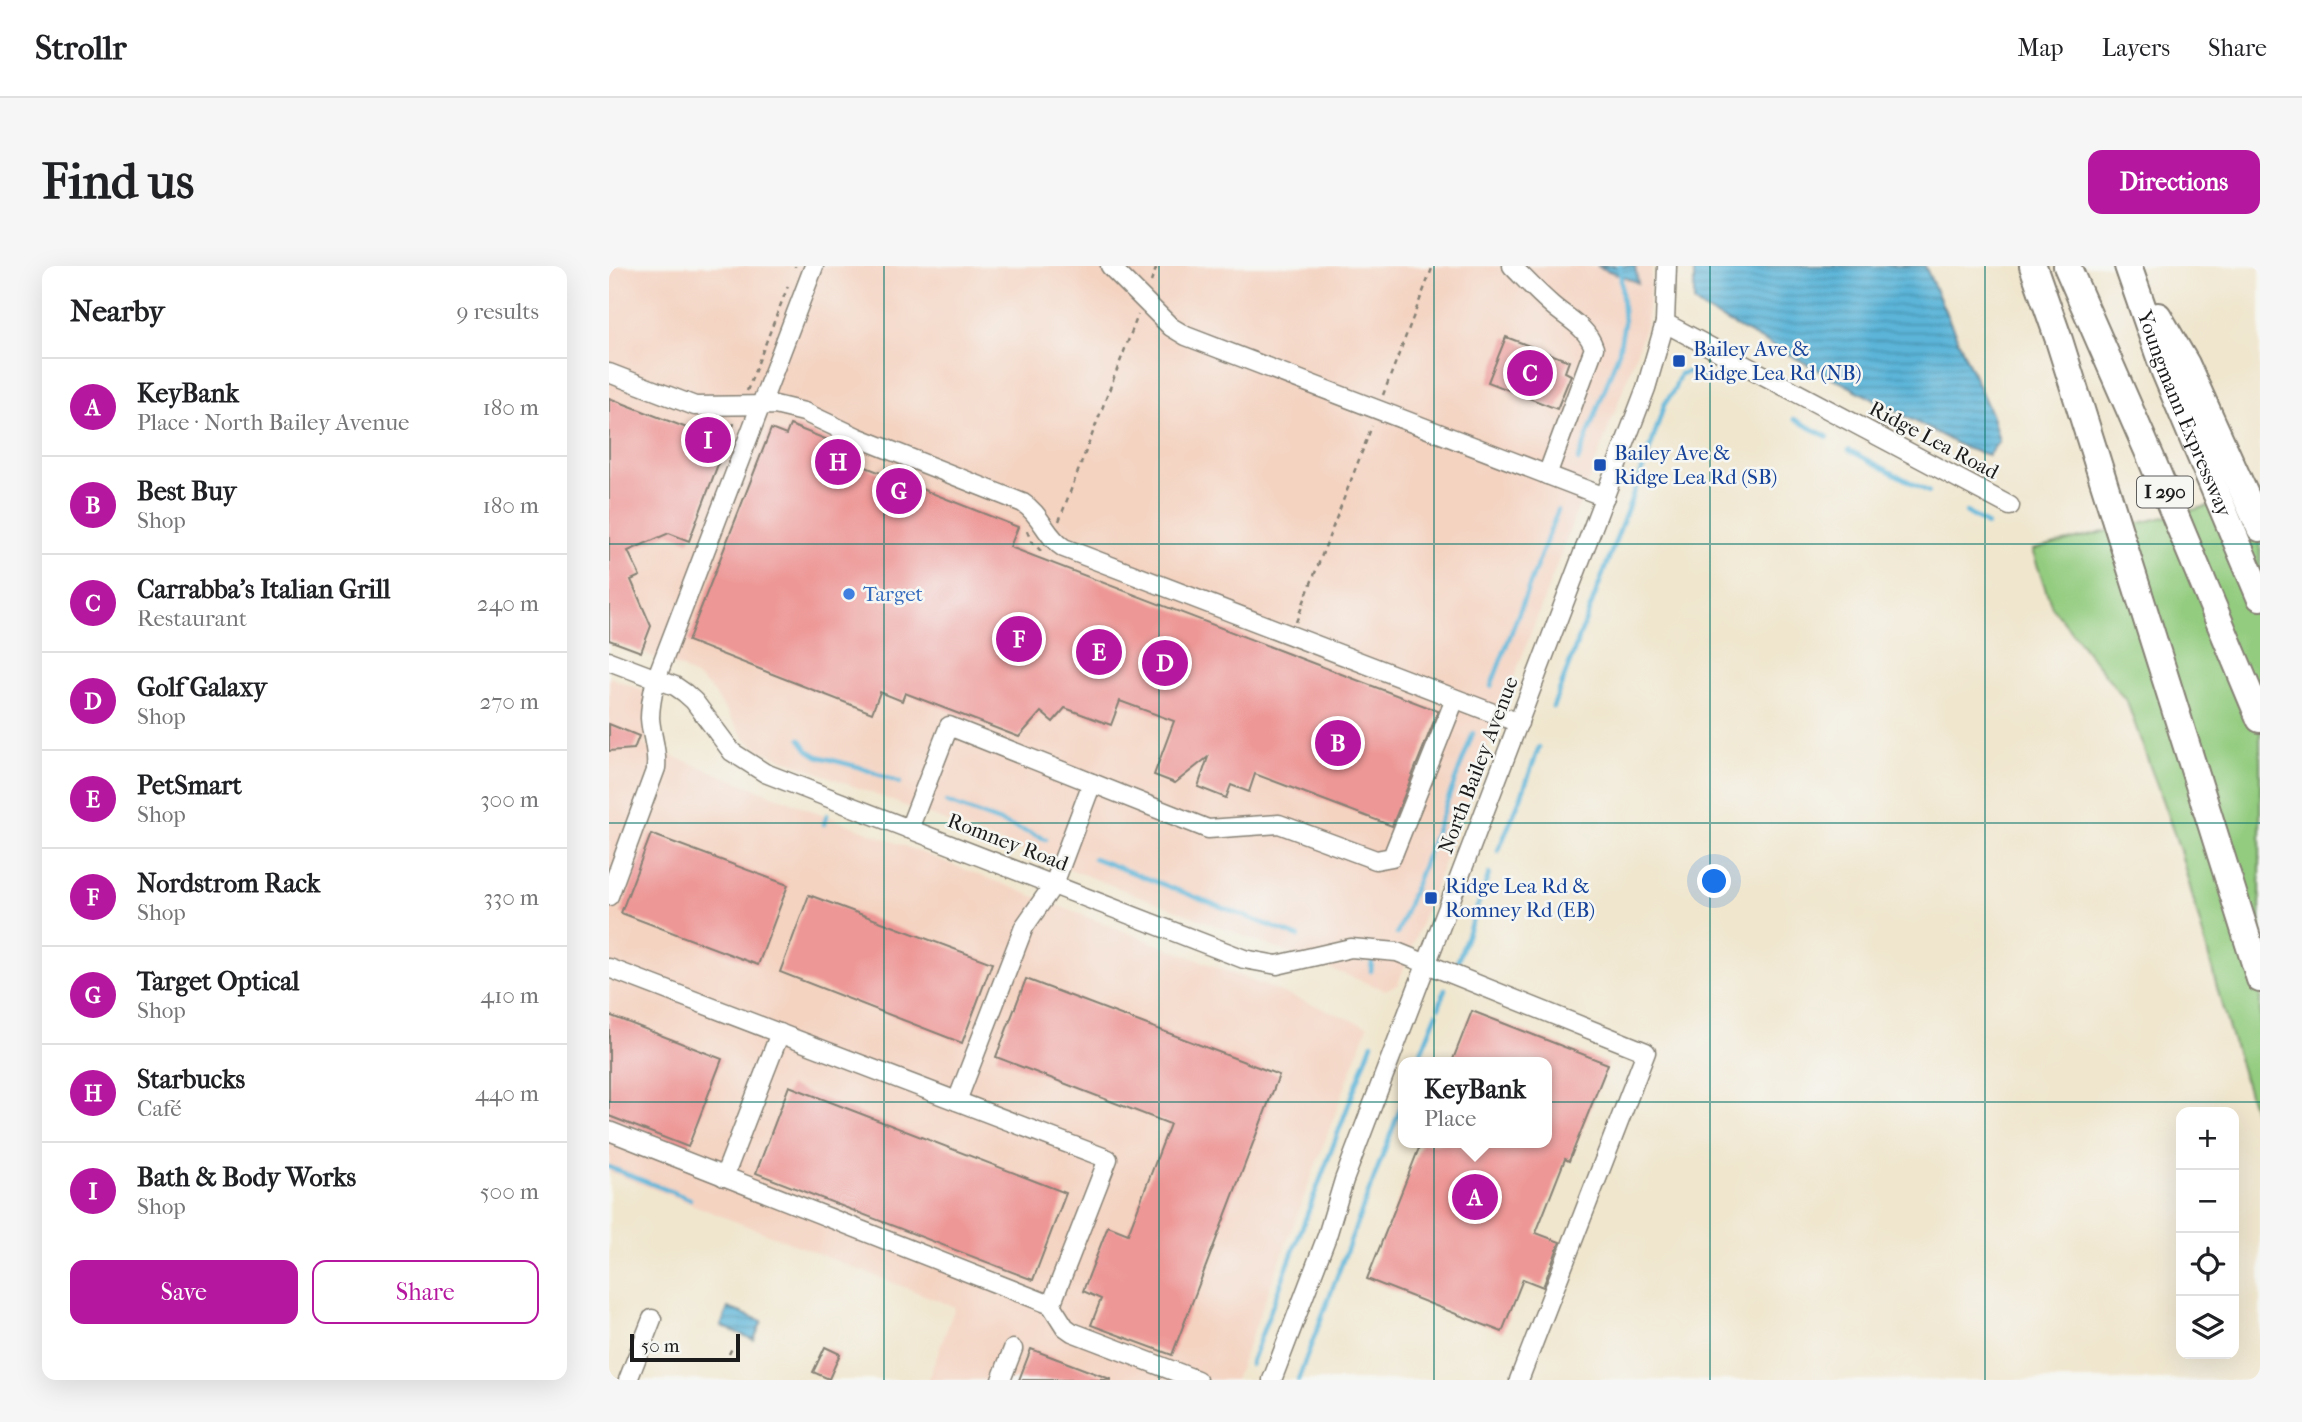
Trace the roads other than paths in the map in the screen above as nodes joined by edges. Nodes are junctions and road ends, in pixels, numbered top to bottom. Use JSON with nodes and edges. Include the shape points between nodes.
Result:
{"nodes":[{"id":1,"x":814,"y":266,"type":"edge"},
{"id":2,"x":1110,"y":266,"type":"edge"},
{"id":3,"x":1512,"y":266,"type":"edge"},
{"id":4,"x":1667,"y":266,"type":"edge"},
{"id":5,"x":2033,"y":266,"type":"edge"},
{"id":6,"x":2067,"y":266,"type":"edge"},
{"id":7,"x":2129,"y":266,"type":"edge"},
{"id":8,"x":1665,"y":323,"type":"junction"},
{"id":9,"x":609,"y":373,"type":"edge"},
{"id":10,"x":761,"y":405,"type":"junction"},
{"id":11,"x":1547,"y":475,"type":"junction"},
{"id":12,"x":1605,"y":497,"type":"junction"},
{"id":13,"x":2010,"y":506,"type":"dead end"},
{"id":14,"x":2260,"y":528,"type":"edge"},
{"id":15,"x":2260,"y":597,"type":"edge"},
{"id":16,"x":609,"y":661,"type":"edge"},
{"id":17,"x":656,"y":679,"type":"junction"},
{"id":18,"x":1455,"y":699,"type":"junction"},
{"id":19,"x":2260,"y":719,"type":"edge"},
{"id":20,"x":1519,"y":723,"type":"junction"},
{"id":21,"x":1093,"y":783,"type":"junction"},
{"id":22,"x":909,"y":829,"type":"junction"},
{"id":23,"x":1054,"y":884,"type":"junction"},
{"id":24,"x":609,"y":896,"type":"edge"},
{"id":25,"x":1427,"y":965,"type":"junction"},
{"id":26,"x":609,"y":968,"type":"edge"},
{"id":27,"x":2260,"y":979,"type":"edge"},
{"id":28,"x":780,"y":1033,"type":"junction"},
{"id":29,"x":957,"y":1101,"type":"junction"},
{"id":30,"x":609,"y":1131,"type":"edge"},
{"id":31,"x":724,"y":1177,"type":"junction"},
{"id":32,"x":1051,"y":1306,"type":"junction"},
{"id":33,"x":652,"y":1319,"type":"dead end"},
{"id":34,"x":1013,"y":1349,"type":"dead end"},
{"id":35,"x":628,"y":1380,"type":"edge"},
{"id":36,"x":1001,"y":1380,"type":"edge"},
{"id":37,"x":1197,"y":1380,"type":"edge"},
{"id":38,"x":1272,"y":1380,"type":"edge"},
{"id":39,"x":1519,"y":1380,"type":"edge"}],
"edges":[{"from":1,"to":10,"type":"street"},
{"from":2,"to":11,"type":"street","via":[[1171,327],[1186,336]]},
{"from":3,"to":11,"type":"street","via":[[1582,328],[1594,348]]},
{"from":4,"to":8,"type":"street"},
{"from":5,"to":27,"type":"highway"},
{"from":6,"to":19,"type":"highway","number":"I 290"},
{"from":7,"to":14,"type":"highway","via":[[2186,364]]},
{"from":7,"to":15,"type":"highway","name":"Youngmann Expressway","number":"I 290","via":[[2165,372]]},
{"from":8,"to":12,"type":"street","name":"North Bailey Avenue"},
{"from":8,"to":13,"type":"street","name":"Ridge Lea Road"},
{"from":9,"to":10,"type":"street","via":[[695,406]]},
{"from":10,"to":17,"type":"street"},
{"from":10,"to":18,"type":"street","via":[[804,412],[1023,503],[1064,548]]},
{"from":11,"to":12,"type":"street"},
{"from":12,"to":20,"type":"street","name":"North Bailey Avenue"},
{"from":16,"to":17,"type":"street","name":"Romney Road"},
{"from":17,"to":22,"type":"street","name":"Romney Road","via":[[695,701],[724,742],[747,764]]},
{"from":17,"to":24,"type":"street","via":[[650,718],[656,768]]},
{"from":18,"to":20,"type":"street"},
{"from":18,"to":21,"type":"street","via":[[1392,857],[1375,860],[1279,824],[1208,829]]},
{"from":20,"to":25,"type":"street","name":"North Bailey Avenue"},
{"from":21,"to":22,"type":"street","via":[[949,726]]},
{"from":21,"to":23,"type":"street"},
{"from":22,"to":23,"type":"street","name":"Romney Road"},
{"from":23,"to":25,"type":"street","name":"Romney Road","via":[[1244,959],[1277,965],[1351,948],[1397,952]]},
{"from":23,"to":29,"type":"street","via":[[1024,927]]},
{"from":25,"to":38,"type":"street","name":"North Bailey Avenue"},
{"from":25,"to":39,"type":"street","name":"Romney Road","via":[[1646,1052]]},
{"from":26,"to":28,"type":"street"},
{"from":28,"to":29,"type":"street"},
{"from":28,"to":31,"type":"street"},
{"from":29,"to":32,"type":"street","via":[[1108,1159]]},
{"from":30,"to":31,"type":"street"},
{"from":31,"to":32,"type":"street"},
{"from":32,"to":37,"type":"street","via":[[1072,1332]]},
{"from":33,"to":35,"type":"street"},
{"from":34,"to":36,"type":"street"}]}
